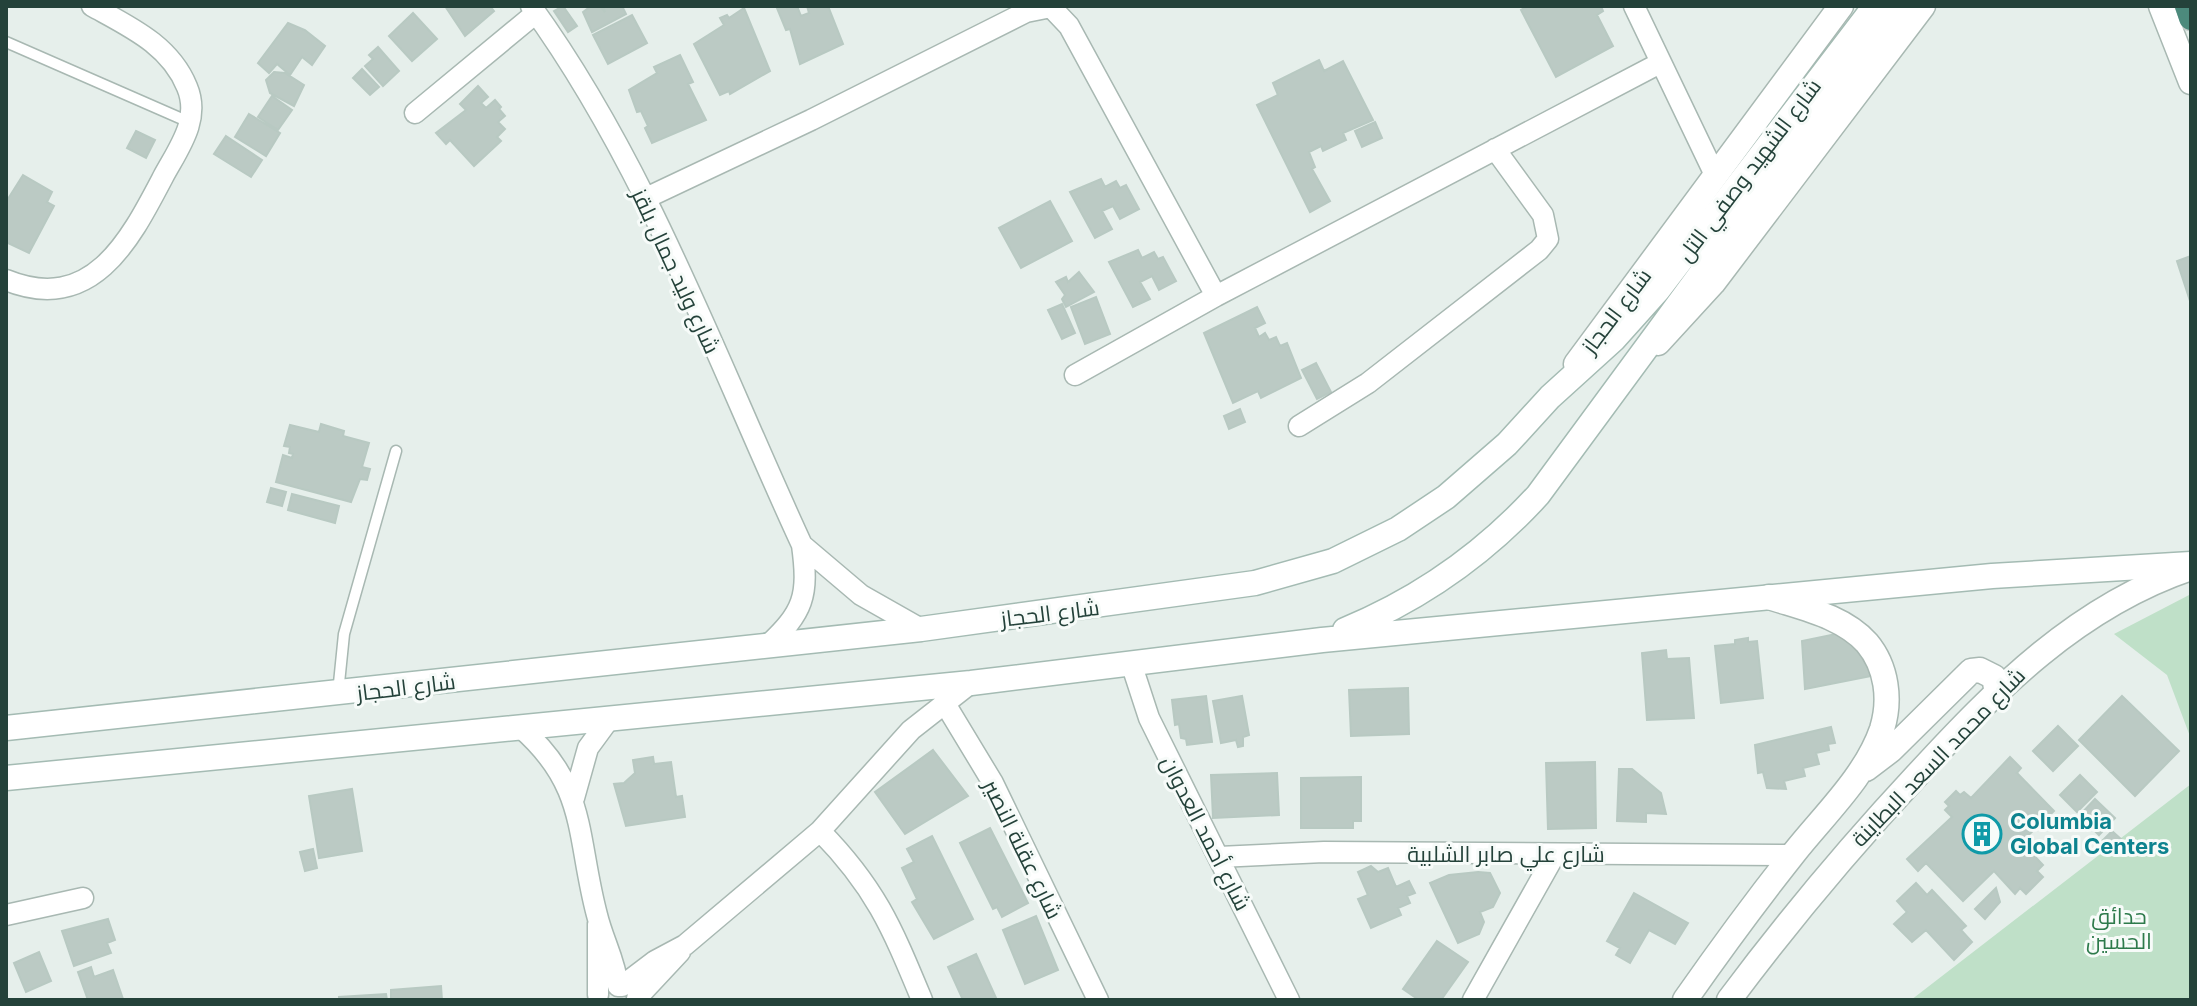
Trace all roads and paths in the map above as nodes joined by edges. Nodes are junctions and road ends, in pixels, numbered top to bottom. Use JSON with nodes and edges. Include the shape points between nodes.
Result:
{"nodes":[{"id":1,"x":92,"y":6,"type":"edge"},
{"id":2,"x":1634,"y":6,"type":"edge"},
{"id":3,"x":1841,"y":6,"type":"edge"},
{"id":4,"x":1875,"y":6,"type":"edge"},
{"id":5,"x":1898,"y":6,"type":"edge"},
{"id":6,"x":1923,"y":6,"type":"edge"},
{"id":7,"x":2161,"y":6,"type":"edge"},
{"id":8,"x":2187,"y":6,"type":"edge"},
{"id":9,"x":534,"y":10,"type":"edge"},
{"id":10,"x":2191,"y":18,"type":"edge"},
{"id":11,"x":6,"y":42,"type":"edge"},
{"id":12,"x":1660,"y":63,"type":"junction"},
{"id":13,"x":2191,"y":82,"type":"edge"},
{"id":14,"x":415,"y":113,"type":"dead end"},
{"id":15,"x":191,"y":123,"type":"junction"},
{"id":16,"x":1495,"y":149,"type":"junction"},
{"id":17,"x":1715,"y":175,"type":"junction"},
{"id":18,"x":644,"y":199,"type":"junction"},
{"id":19,"x":1732,"y":210,"type":"junction"},
{"id":20,"x":6,"y":280,"type":"edge"},
{"id":21,"x":1216,"y":296,"type":"junction"},
{"id":22,"x":1632,"y":365,"type":"junction"},
{"id":23,"x":1075,"y":375,"type":"dead end"},
{"id":24,"x":1550,"y":397,"type":"junction"},
{"id":25,"x":1299,"y":426,"type":"dead end"},
{"id":26,"x":396,"y":451,"type":"dead end"},
{"id":27,"x":802,"y":545,"type":"junction"},
{"id":28,"x":2191,"y":566,"type":"edge"},
{"id":29,"x":1769,"y":597,"type":"junction"},
{"id":30,"x":921,"y":629,"type":"junction"},
{"id":31,"x":1322,"y":640,"type":"junction"},
{"id":32,"x":766,"y":647,"type":"junction"},
{"id":33,"x":1131,"y":663,"type":"junction"},
{"id":34,"x":971,"y":683,"type":"junction"},
{"id":35,"x":1997,"y":693,"type":"junction"},
{"id":36,"x":338,"y":695,"type":"junction"},
{"id":37,"x":944,"y":702,"type":"junction"},
{"id":38,"x":610,"y":718,"type":"junction"},
{"id":39,"x":520,"y":727,"type":"junction"},
{"id":40,"x":6,"y":728,"type":"edge"},
{"id":41,"x":1858,"y":774,"type":"junction"},
{"id":42,"x":6,"y":778,"type":"edge"},
{"id":43,"x":574,"y":798,"type":"junction"},
{"id":44,"x":820,"y":831,"type":"junction"},
{"id":45,"x":1793,"y":855,"type":"junction"},
{"id":46,"x":1554,"y":856,"type":"junction"},
{"id":47,"x":1219,"y":857,"type":"junction"},
{"id":48,"x":83,"y":898,"type":"dead end"},
{"id":49,"x":6,"y":915,"type":"edge"},
{"id":50,"x":1742,"y":919,"type":"junction"},
{"id":51,"x":598,"y":920,"type":"junction"},
{"id":52,"x":1772,"y":942,"type":"junction"},
{"id":53,"x":629,"y":993,"type":"edge"},
{"id":54,"x":597,"y":998,"type":"edge"},
{"id":55,"x":922,"y":1000,"type":"edge"},
{"id":56,"x":1098,"y":1000,"type":"edge"},
{"id":57,"x":1289,"y":1000,"type":"edge"},
{"id":58,"x":1473,"y":1000,"type":"edge"},
{"id":59,"x":1685,"y":1000,"type":"edge"},
{"id":60,"x":1729,"y":1000,"type":"edge"}],
"edges":[{"from":1,"to":15,"type":"street","via":[[154,42],[166,55],[187,86]]},
{"from":2,"to":12,"type":"street"},
{"from":3,"to":17,"type":"main road","name":"شارع الحجاز"},
{"from":4,"to":19,"type":"main road","name":"شارع الشهيد وصفي التل"},
{"from":5,"to":19,"type":"main road","name":"شارع الشهيد وصفي التل"},
{"from":6,"to":22,"type":"main road","name":"شارع الحجاز","via":[[1692,309]]},
{"from":7,"to":13,"type":"main road"},
{"from":8,"to":10,"type":"highway"},
{"from":9,"to":14,"type":"street"},
{"from":9,"to":18,"type":"street","name":"شارع وليد جمال بلقز"},
{"from":11,"to":15,"type":"lane"},
{"from":12,"to":16,"type":"street"},
{"from":12,"to":17,"type":"street"},
{"from":15,"to":20,"type":"street","via":[[137,228],[114,258],[85,279],[52,289]]},
{"from":16,"to":21,"type":"street"},
{"from":16,"to":25,"type":"street","via":[[1543,215],[1548,239],[1368,383]]},
{"from":17,"to":24,"type":"main road","name":"شارع الحجاز"},
{"from":18,"to":21,"type":"street","via":[[1026,12],[1051,7],[1069,26]]},
{"from":18,"to":27,"type":"street","name":"شارع وليد جمال بلقز"},
{"from":19,"to":22,"type":"main road","name":"شارع الشهيد وصفي التل"},
{"from":19,"to":24,"type":"main road","name":"شارع الشهيد وصفي التل","via":[[1591,363]]},
{"from":21,"to":23,"type":"street"},
{"from":22,"to":31,"type":"main road","name":"شارع الحجاز","via":[[1572,452],[1511,524],[1413,599]]},
{"from":24,"to":30,"type":"main road","name":"شارع الحجاز","via":[[1507,444],[1446,497],[1398,529],[1333,561],[1240,586]]},
{"from":26,"to":36,"type":"lane","via":[[344,634]]},
{"from":27,"to":30,"type":"street","name":"شارع وليد جمال بلقز","via":[[861,595]]},
{"from":27,"to":32,"type":"street","name":"شارع وليد جمال بلقز","via":[[803,601],[794,620]]},
{"from":28,"to":29,"type":"main road","name":"شارع الحجاز","via":[[2065,571]]},
{"from":28,"to":35,"type":"main road","name":"شارع محمد السعد البطاينة","via":[[2093,614]]},
{"from":29,"to":31,"type":"main road","name":"شارع الحجاز"},
{"from":29,"to":41,"type":"main road","name":"شارع محمد السعد البطاينة","via":[[1841,622],[1878,660],[1886,712]]},
{"from":30,"to":32,"type":"main road","name":"شارع الحجاز"},
{"from":31,"to":33,"type":"main road","name":"شارع الحجاز"},
{"from":32,"to":36,"type":"main road","name":"شارع الحجاز"},
{"from":33,"to":34,"type":"main road","name":"شارع الحجاز"},
{"from":33,"to":47,"type":"street","name":"شارع أحمد العدوان","via":[[1149,718]]},
{"from":34,"to":37,"type":"street"},
{"from":34,"to":38,"type":"main road","name":"شارع الحجاز"},
{"from":35,"to":41,"type":"main road","via":[[1994,677],[1971,671],[1891,750]]},
{"from":35,"to":52,"type":"main road","name":"شارع محمد السعد البطاينة","via":[[1880,814]]},
{"from":36,"to":40,"type":"main road","name":"شارع الحجاز"},
{"from":37,"to":44,"type":"street","via":[[872,771]]},
{"from":37,"to":56,"type":"street","name":"شارع عقلة النصير","via":[[993,783]]},
{"from":38,"to":39,"type":"main road","name":"شارع الحجاز"},
{"from":38,"to":43,"type":"street","via":[[588,748]]},
{"from":39,"to":42,"type":"main road","name":"شارع الحجاز"},
{"from":39,"to":43,"type":"street","via":[[549,757]]},
{"from":41,"to":45,"type":"main road","name":"شارع محمد السعد البطاينة"},
{"from":43,"to":51,"type":"street"},
{"from":44,"to":53,"type":"street"},
{"from":44,"to":55,"type":"street","via":[[874,894]]},
{"from":45,"to":46,"type":"street","name":"شارع علي صابر الشلبية"},
{"from":45,"to":50,"type":"main road","name":"شارع محمد السعد البطاينة"},
{"from":46,"to":47,"type":"street","name":"شارع علي صابر الشلبية","via":[[1324,852]]},
{"from":46,"to":58,"type":"street"},
{"from":47,"to":57,"type":"street","name":"شارع أحمد العدوان"},
{"from":48,"to":49,"type":"street"},
{"from":50,"to":52,"type":"main road"},
{"from":50,"to":59,"type":"main road","name":"شارع محمد السعد البطاينة"},
{"from":51,"to":53,"type":"street"},
{"from":51,"to":54,"type":"street"},
{"from":52,"to":60,"type":"main road","name":"شارع محمد السعد البطاينة"},
{"from":53,"to":54,"type":"street"}]}
